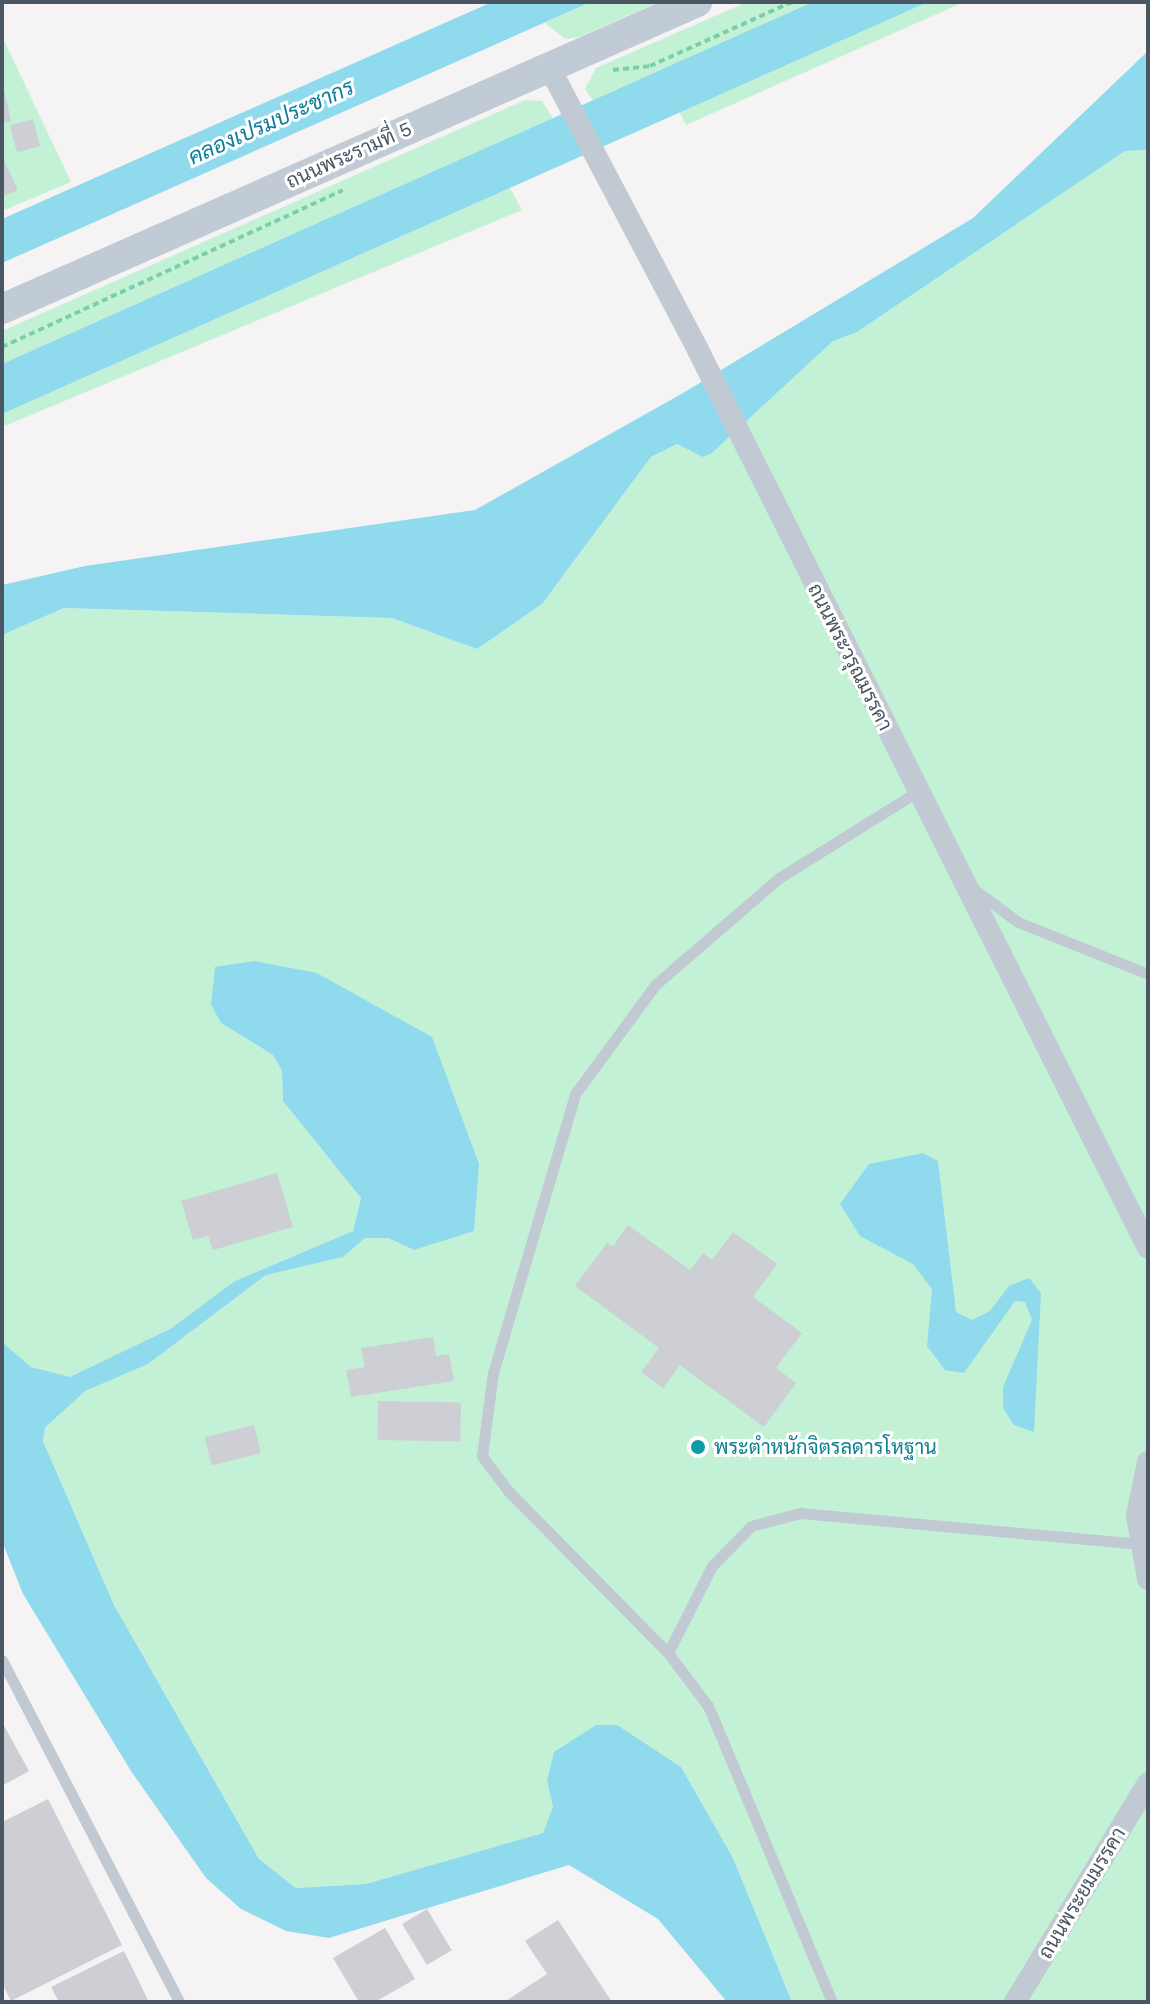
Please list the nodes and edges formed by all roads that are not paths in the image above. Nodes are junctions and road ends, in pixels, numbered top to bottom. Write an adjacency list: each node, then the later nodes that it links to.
1 (697, 2): 2 (main road, ถนนพระรามที่ 5)
2 (549, 67): 3 (main road, ถนนพระรามที่ 5); 4 (street, ถนนพระวรุณมรรคา)
3 (2, 309)
4 (918, 791): 5 (street, ถนนพระวรุณมรรคา); 11 (lane)
5 (962, 879): 6 (lane); 7 (street, ถนนพระวรุณมรรคา)
6 (1148, 974)
7 (1148, 1248)
8 (1148, 1462): 9 (street)
9 (1139, 1544): 10 (street); 11 (lane)
10 (1148, 1579)
11 (668, 1653): 15 (lane)
12 (2, 1660): 14 (lane)
13 (1148, 1783): 16 (street, ถนนพระยมมรรคา)
14 (179, 2002)
15 (832, 2002)
16 (1015, 2002)

